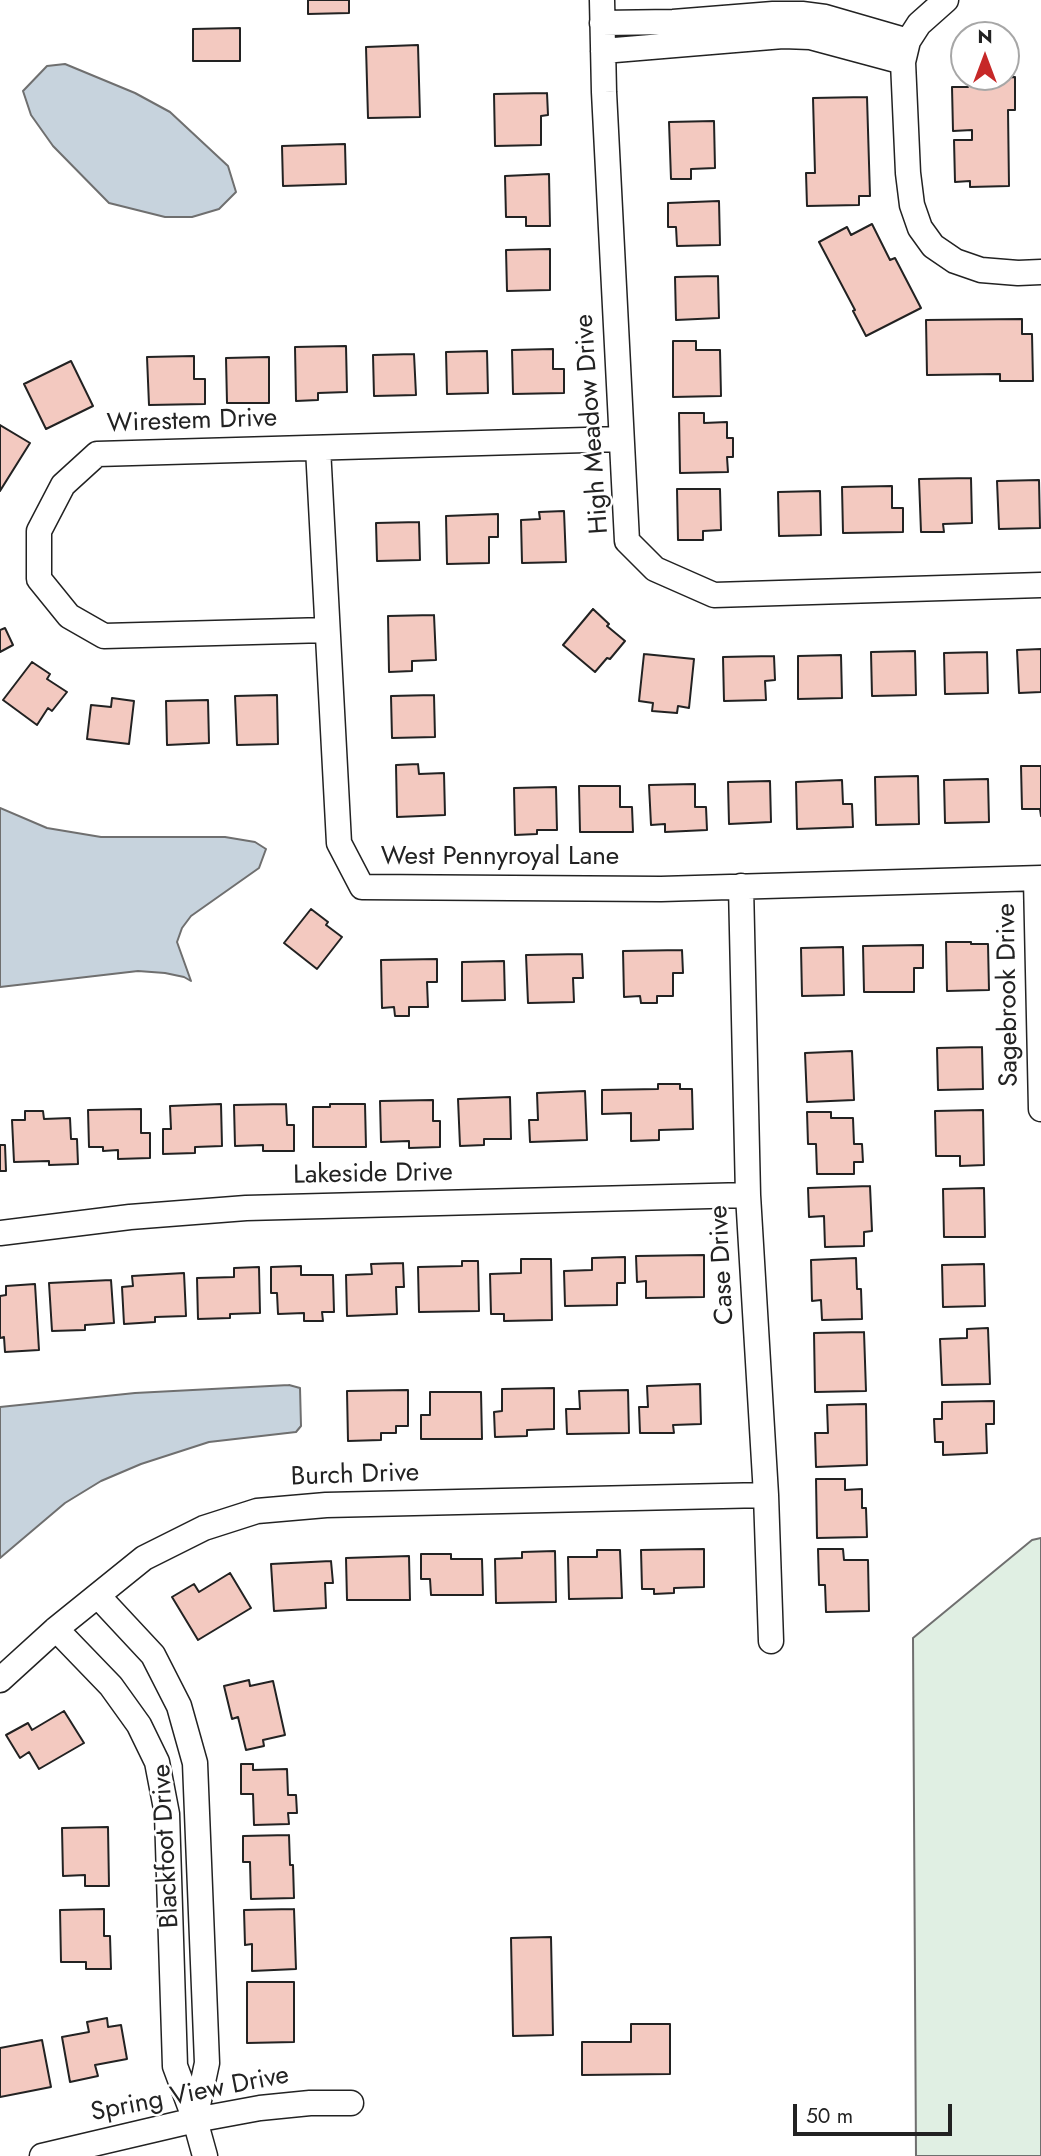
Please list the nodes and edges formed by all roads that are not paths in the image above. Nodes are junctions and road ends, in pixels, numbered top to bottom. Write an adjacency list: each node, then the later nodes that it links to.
1 (946, 0): 4 (street)
2 (602, 11): 3 (street, High Meadow Drive); 4 (street)
3 (603, 51): 4 (street); 6 (street, High Meadow Drive)
4 (906, 51): 5 (street)
5 (1041, 272)
6 (621, 439): 7 (street, Wirestem Drive); 8 (street, High Meadow Drive)
7 (318, 448): 9 (street, West Pennyroyal Lane); 9 (street, Wirestem Drive)
8 (1041, 585)
9 (327, 630): 11 (street, West Pennyroyal Lane)
10 (1039, 879): 11 (street, West Pennyroyal Lane); 12 (street, Sagebrook Drive)
11 (741, 886): 13 (street, Case Drive)
12 (1041, 1110)
13 (748, 1195): 14 (street, Lakeside Drive); 15 (street, Case Drive)
14 (0, 1233)
15 (766, 1495): 16 (street, Burch Drive); 18 (street, Case Drive)
16 (98, 1596): 17 (street, Burch Drive); 21 (street, Blackfoot Drive)
17 (57, 1629): 19 (street, Burch Drive); 21 (street, Blackfoot Drive)
18 (771, 1641)
19 (0, 1680)
20 (351, 2103): 21 (street, Spring View Drive)
21 (195, 2120): 22 (street, Spring View Drive); 23 (street, Blackfoot Drive)
22 (41, 2156)
23 (205, 2156)

